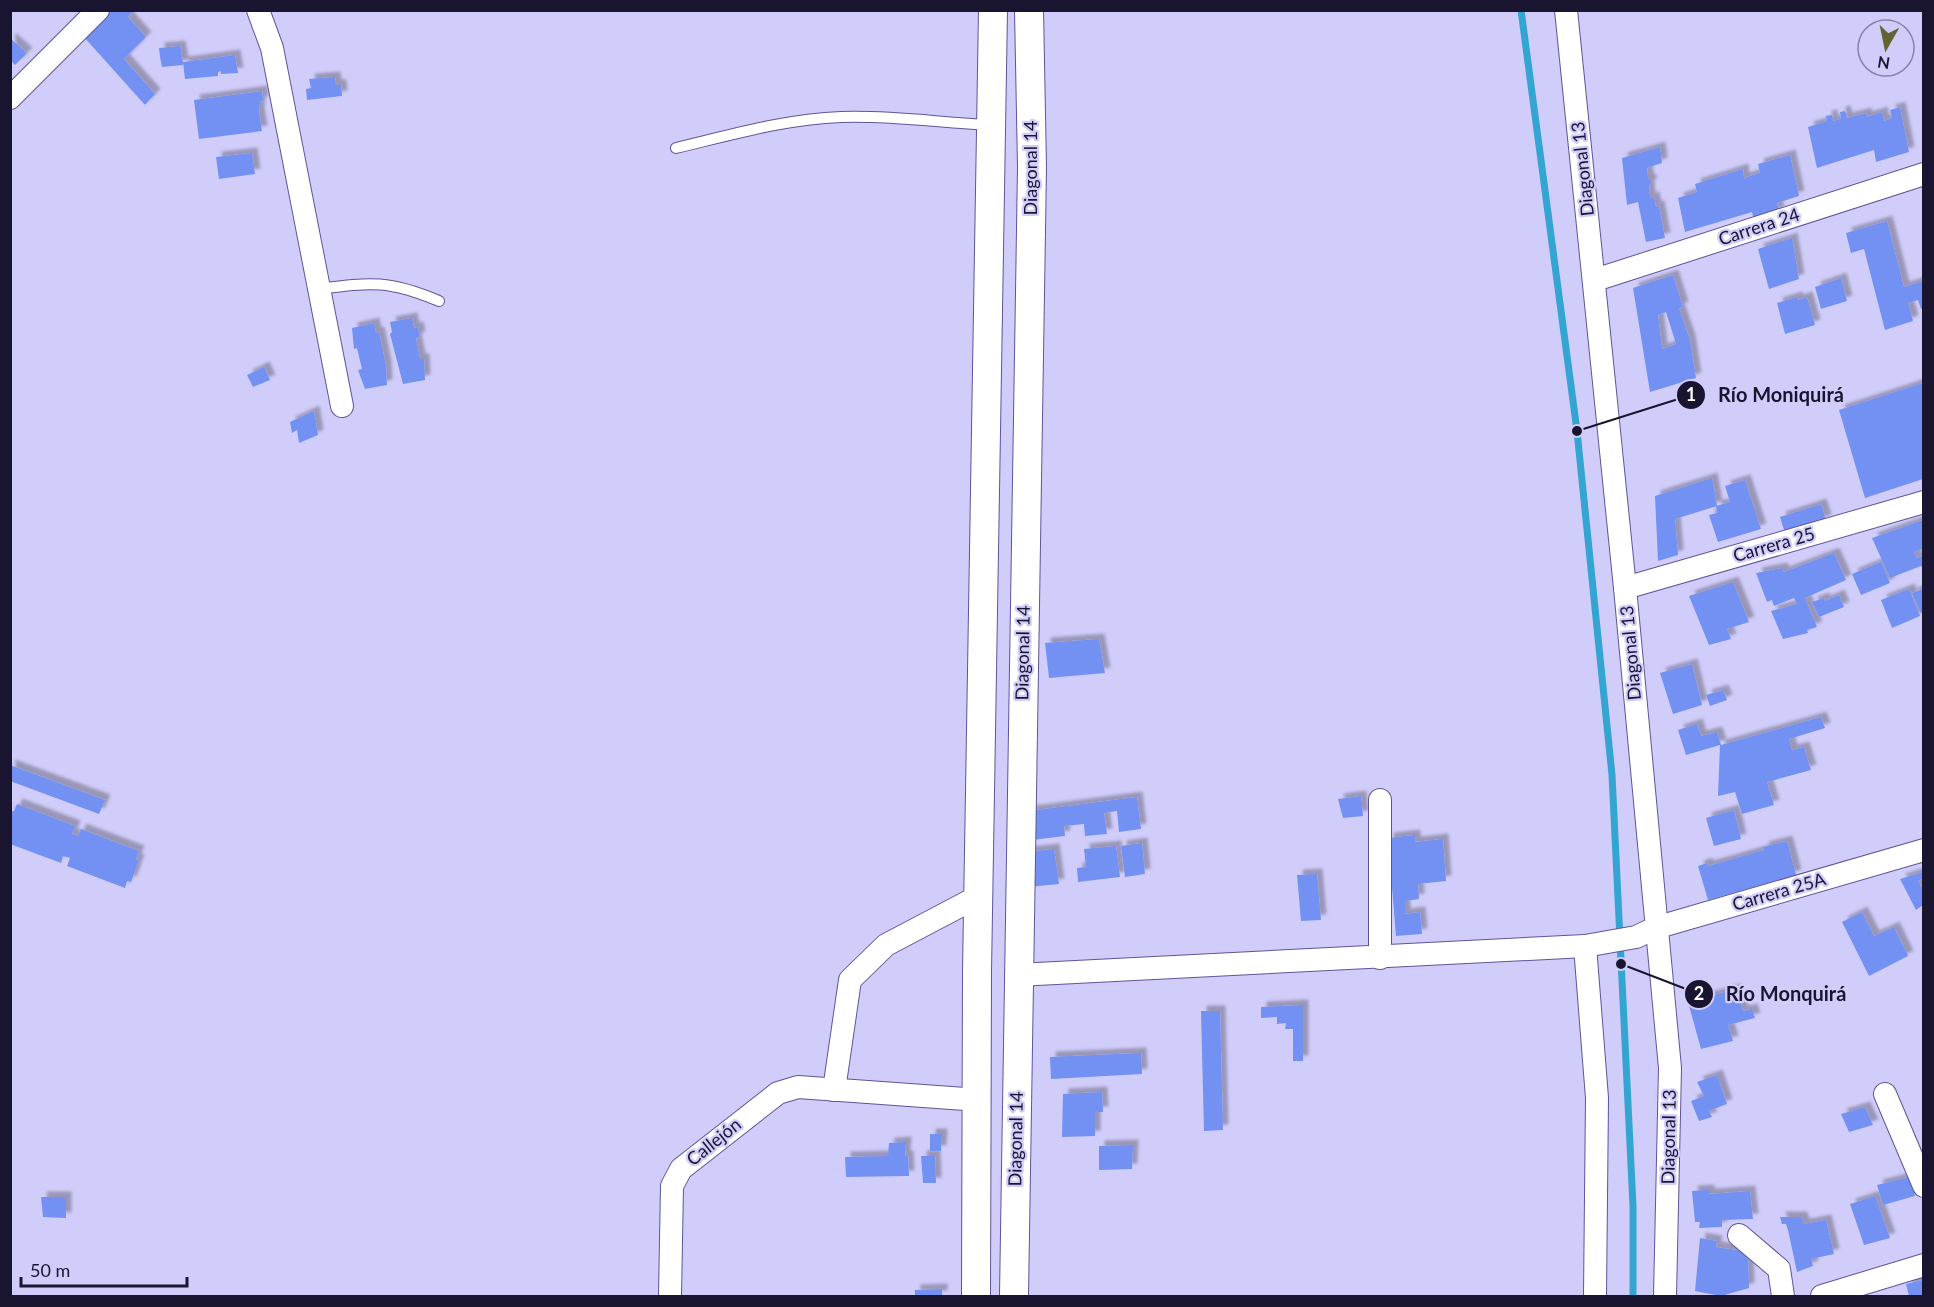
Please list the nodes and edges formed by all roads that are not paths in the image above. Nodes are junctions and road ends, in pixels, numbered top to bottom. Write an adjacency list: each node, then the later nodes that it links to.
1 (98, 10): 6 (street)
2 (258, 10): 11 (street)
3 (993, 10): 7 (street, Diagonal 14)
4 (1029, 10): 22 (street, Diagonal 14)
5 (1566, 10): 10 (street, Diagonal 13)
6 (10, 98)
7 (992, 125): 8 (lane); 18 (street, Diagonal 14)
8 (676, 148)
9 (1923, 174): 10 (street, Carrera 24)
10 (1595, 280): 15 (street, Diagonal 13)
11 (319, 289): 12 (lane); 13 (street)
12 (439, 301)
13 (342, 406)
14 (1923, 502): 15 (street, Carrera 25)
15 (1625, 588): 19 (street, Diagonal 13)
16 (1380, 800): 21 (street)
17 (1923, 850): 19 (street, Carrera 25A)
18 (979, 896): 23 (street); 25 (street, Diagonal 14)
19 (1646, 932): 20 (street, Carrera 25A); 33 (street, Diagonal 13)
20 (1594, 944): 21 (street, Carrera 25A); 32 (street)
21 (1380, 958): 22 (street, Carrera 25A)
22 (1017, 975): 31 (street, Diagonal 14)
23 (834, 1090): 25 (street); 29 (street, Callejón)
24 (1885, 1094): 26 (street)
25 (979, 1100): 30 (street, Diagonal 14)
26 (1923, 1186)
27 (1739, 1235): 34 (street)
28 (1923, 1265): 35 (street)
29 (670, 1296)
30 (976, 1296)
31 (1014, 1296)
32 (1595, 1296)
33 (1665, 1296)
34 (1782, 1296)
35 (1822, 1296)

